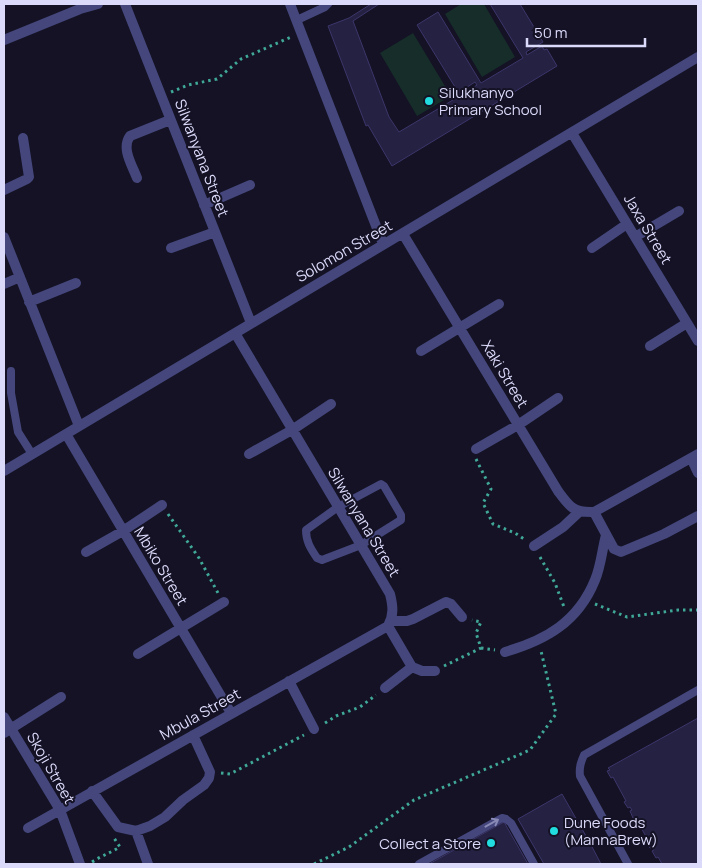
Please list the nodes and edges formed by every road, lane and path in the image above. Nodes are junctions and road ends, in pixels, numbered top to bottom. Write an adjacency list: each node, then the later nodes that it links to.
1 (98, 4): 5 (street)
2 (125, 4): 11 (street, Silwanyana Street)
3 (290, 4): 6 (street)
4 (328, 4): 6 (lane)
5 (79, 6): 8 (street)
6 (297, 20): 24 (street)
7 (292, 36): 10 (path)
8 (4, 40)
9 (698, 57): 12 (street, Solomon Street)
10 (169, 93)
11 (170, 120): 14 (street); 17 (street, Silwanyana Street)
12 (572, 133): 19 (street, Jaxa Street); 21 (street, Solomon Street)
13 (23, 138): 16 (street)
14 (137, 178)
15 (250, 185): 17 (street)
16 (4, 190)
17 (204, 205): 20 (street, Silwanyana Street)
18 (679, 211): 23 (street)
19 (627, 224): 23 (street, Jaxa Street); 26 (street)
20 (215, 232): 25 (street); 32 (street, Silwanyana Street)
21 (403, 234): 24 (street, Solomon Street); 34 (street, Xaki Street)
22 (4, 237): 27 (street)
23 (635, 237): 33 (street, Jaxa Street)
24 (384, 244): 32 (street, Solomon Street)
25 (171, 248)
26 (592, 248)
27 (20, 277): 29 (street); 30 (street)
28 (76, 283): 30 (street)
29 (4, 284)
30 (30, 302): 43 (street)
31 (499, 304): 34 (street)
32 (251, 323): 35 (street, Solomon Street)
33 (687, 323): 36 (street, Jaxa Street); 37 (street)
34 (460, 328): 38 (street); 42 (street, Xaki Street)
35 (234, 333): 43 (street, Solomon Street); 44 (street, Silwanyana Street)
36 (697, 337)
37 (650, 346)
38 (421, 351)
39 (11, 371): 47 (lane)
40 (558, 398): 42 (street)
41 (331, 404): 44 (street)
42 (518, 425): 46 (street); 54 (street, Xaki Street)
43 (79, 426): 45 (street, Solomon Street)
44 (292, 430): 48 (street); 53 (street, Silwanyana Street)
45 (66, 434): 47 (street, Solomon Street); 57 (street, Mbiko Street)
46 (476, 449): 60 (path)
47 (32, 454): 50 (street, Solomon Street)
48 (249, 454)
49 (694, 456): 51 (street); 55 (street)
50 (4, 471)
51 (698, 473)
52 (162, 505): 57 (street); 63 (path)
53 (338, 507): 59 (street, Silwanyana Street); 59 (lane); 59 (lane)
54 (579, 512): 55 (street); 60 (street)
55 (594, 512): 58 (street)
56 (698, 516): 58 (street)
57 (123, 531): 61 (street); 68 (street, Mbiko Street)
58 (606, 535): 62 (street)
59 (361, 545): 67 (street, Silwanyana Street)
60 (534, 546): 66 (path)
61 (86, 552)
62 (585, 600): 64 (path); 66 (street)
63 (224, 602): 68 (street)
64 (698, 610)
65 (462, 617): 67 (street); 73 (path)
66 (568, 619): 69 (street)
67 (389, 624): 72 (street); 74 (street, Mbula Street)
68 (180, 627): 71 (street); 78 (street, Mbiko Street)
69 (538, 640): 70 (street); 92 (path)
70 (505, 652)
71 (138, 654)
72 (412, 667): 73 (street); 75 (street)
73 (435, 671)
74 (289, 681): 78 (street, Mbula Street); 80 (street)
75 (385, 688): 80 (path)
76 (698, 690): 95 (lane)
77 (61, 697): 81 (street)
78 (231, 713): 82 (street, Mbula Street)
79 (4, 717): 81 (street, Skoji Street)
80 (314, 729): 83 (path)
81 (7, 731): 85 (street, Skoji Street)
82 (193, 735): 83 (street); 84 (street, Mbula Street)
83 (210, 772): 88 (street)
84 (92, 792): 85 (street, Mbula Street); 87 (street)
85 (60, 810): 86 (street, Mbula Street); 89 (street, Skoji Street)
86 (28, 828)
87 (118, 828): 88 (street); 90 (path)
88 (136, 831): 91 (street)
89 (80, 864)
90 (89, 864)
91 (148, 864)
92 (314, 864)
93 (419, 864): 94 (lane, one-way to 94)
94 (534, 864)
95 (628, 864)

